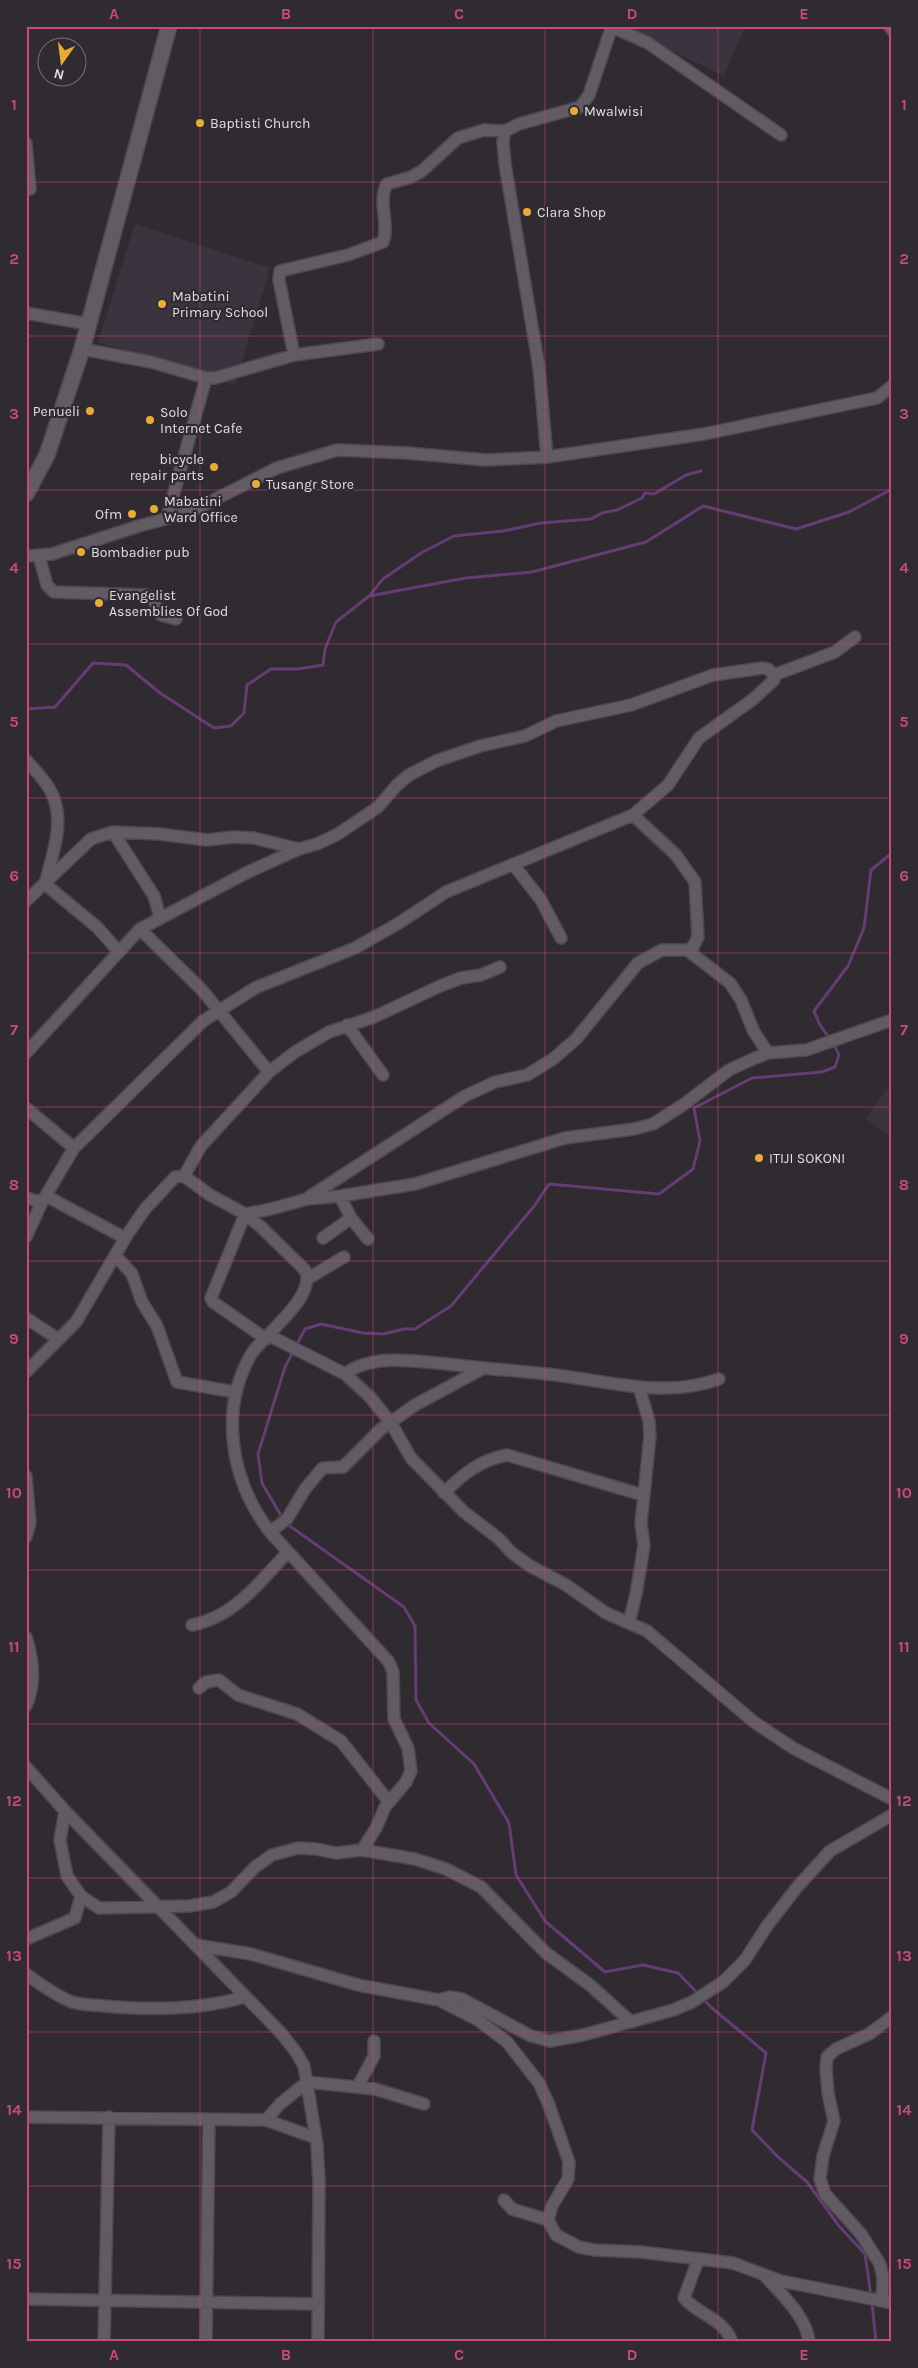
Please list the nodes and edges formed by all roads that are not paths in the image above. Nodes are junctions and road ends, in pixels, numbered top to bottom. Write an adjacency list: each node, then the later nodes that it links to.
1 (169, 26): 10 (main road)
2 (889, 26): 4 (street)
3 (612, 27): 5 (street); 6 (street)
4 (892, 30)
5 (505, 131): 13 (street); 18 (street)
6 (781, 135)
7 (26, 143): 8 (street)
8 (30, 189)
9 (26, 313): 10 (street)
10 (88, 324): 12 (main road)
11 (378, 344): 13 (street)
12 (82, 349): 14 (street); 19 (main road)
13 (294, 355): 14 (street)
14 (206, 378): 20 (street)
15 (892, 386): 16 (street)
16 (877, 398): 17 (street); 18 (street)
17 (892, 399)
18 (547, 457): 20 (street)
19 (26, 494)
20 (167, 518): 22 (street)
21 (26, 556): 22 (street)
22 (39, 556): 23 (street)
23 (176, 619)
24 (855, 637): 25 (street)
25 (774, 675): 27 (street); 29 (street)
26 (26, 760): 31 (street)
27 (633, 815): 30 (street); 36 (street)
28 (113, 832): 29 (street); 31 (street); 33 (street)
29 (299, 848): 33 (street)
30 (513, 864): 35 (street); 39 (street)
31 (45, 884): 32 (street); 37 (street)
32 (26, 901)
33 (160, 917): 34 (street)
34 (140, 929): 37 (street); 39 (street)
35 (561, 938)
36 (687, 950): 43 (street); 51 (street)
37 (119, 952): 42 (street)
38 (500, 967): 41 (street)
39 (217, 1010): 44 (street); 47 (street)
40 (892, 1020): 43 (street)
41 (347, 1025): 44 (street); 45 (street)
42 (26, 1053)
43 (768, 1053): 49 (street)
44 (269, 1072): 48 (street)
45 (383, 1075)
46 (26, 1108): 47 (street)
47 (74, 1148): 52 (street)
48 (184, 1176): 53 (street); 56 (street)
49 (340, 1196): 51 (street); 54 (street)
50 (26, 1198): 52 (street)
51 (307, 1198): 53 (street)
52 (44, 1199): 55 (street); 56 (street)
53 (245, 1214): 61 (street); 63 (street)
54 (351, 1218): 57 (street); 58 (street)
55 (26, 1237)
56 (125, 1238): 59 (street)
57 (323, 1238)
58 (368, 1239)
59 (116, 1256): 64 (street); 70 (street)
60 (344, 1256): 61 (street)
61 (307, 1279): 63 (street)
62 (26, 1318): 64 (street)
63 (268, 1338): 67 (street); 70 (street)
64 (58, 1339): 66 (street)
65 (484, 1368): 67 (street); 69 (street); 71 (street)
66 (26, 1372)
67 (345, 1374): 71 (street)
68 (719, 1379): 69 (street)
69 (638, 1387): 74 (street)
70 (235, 1392): 75 (street)
71 (391, 1422): 73 (street); 75 (street)
72 (26, 1476): 76 (street)
73 (444, 1493): 74 (street); 78 (street)
74 (643, 1495): 78 (street)
75 (278, 1526): 77 (street)
76 (26, 1537)
77 (287, 1553): 79 (street); 85 (street)
78 (629, 1622): 84 (street)
79 (192, 1625)
80 (26, 1637): 82 (street)
81 (199, 1688): 85 (street)
82 (26, 1706)
83 (26, 1767): 86 (street)
84 (892, 1799)
85 (389, 1802): 88 (street)
86 (65, 1810): 89 (street); 90 (street)
87 (892, 1814): 97 (street)
88 (362, 1850): 90 (street); 97 (street)
89 (81, 1896): 90 (street); 91 (street)
90 (160, 1907): 92 (street)
91 (26, 1939)
92 (196, 1945): 94 (street); 95 (street)
93 (26, 1974): 94 (street)
94 (244, 1997): 99 (street)
95 (439, 2000): 97 (street); 108 (street)
96 (892, 2017): 114 (street)
97 (631, 2022)
98 (374, 2041): 100 (street)
99 (307, 2082): 100 (street); 105 (street); 106 (street)
100 (358, 2086): 101 (street)
101 (424, 2104)
102 (26, 2117): 103 (street)
103 (109, 2117): 104 (street); 112 (street)
104 (209, 2120): 105 (street); 113 (street)
105 (266, 2120): 106 (street)
106 (316, 2138): 115 (street)
107 (504, 2200): 108 (street)
108 (548, 2220): 109 (street)
109 (698, 2260): 110 (street); 119 (street)
110 (764, 2276): 114 (street); 120 (street)
111 (26, 2300): 112 (street)
112 (104, 2301): 113 (street); 116 (street)
113 (206, 2301): 115 (street); 117 (street)
114 (884, 2301)
115 (318, 2304): 118 (street)
116 (104, 2342)
117 (206, 2342)
118 (318, 2342)
119 (732, 2342)
120 (809, 2342)

